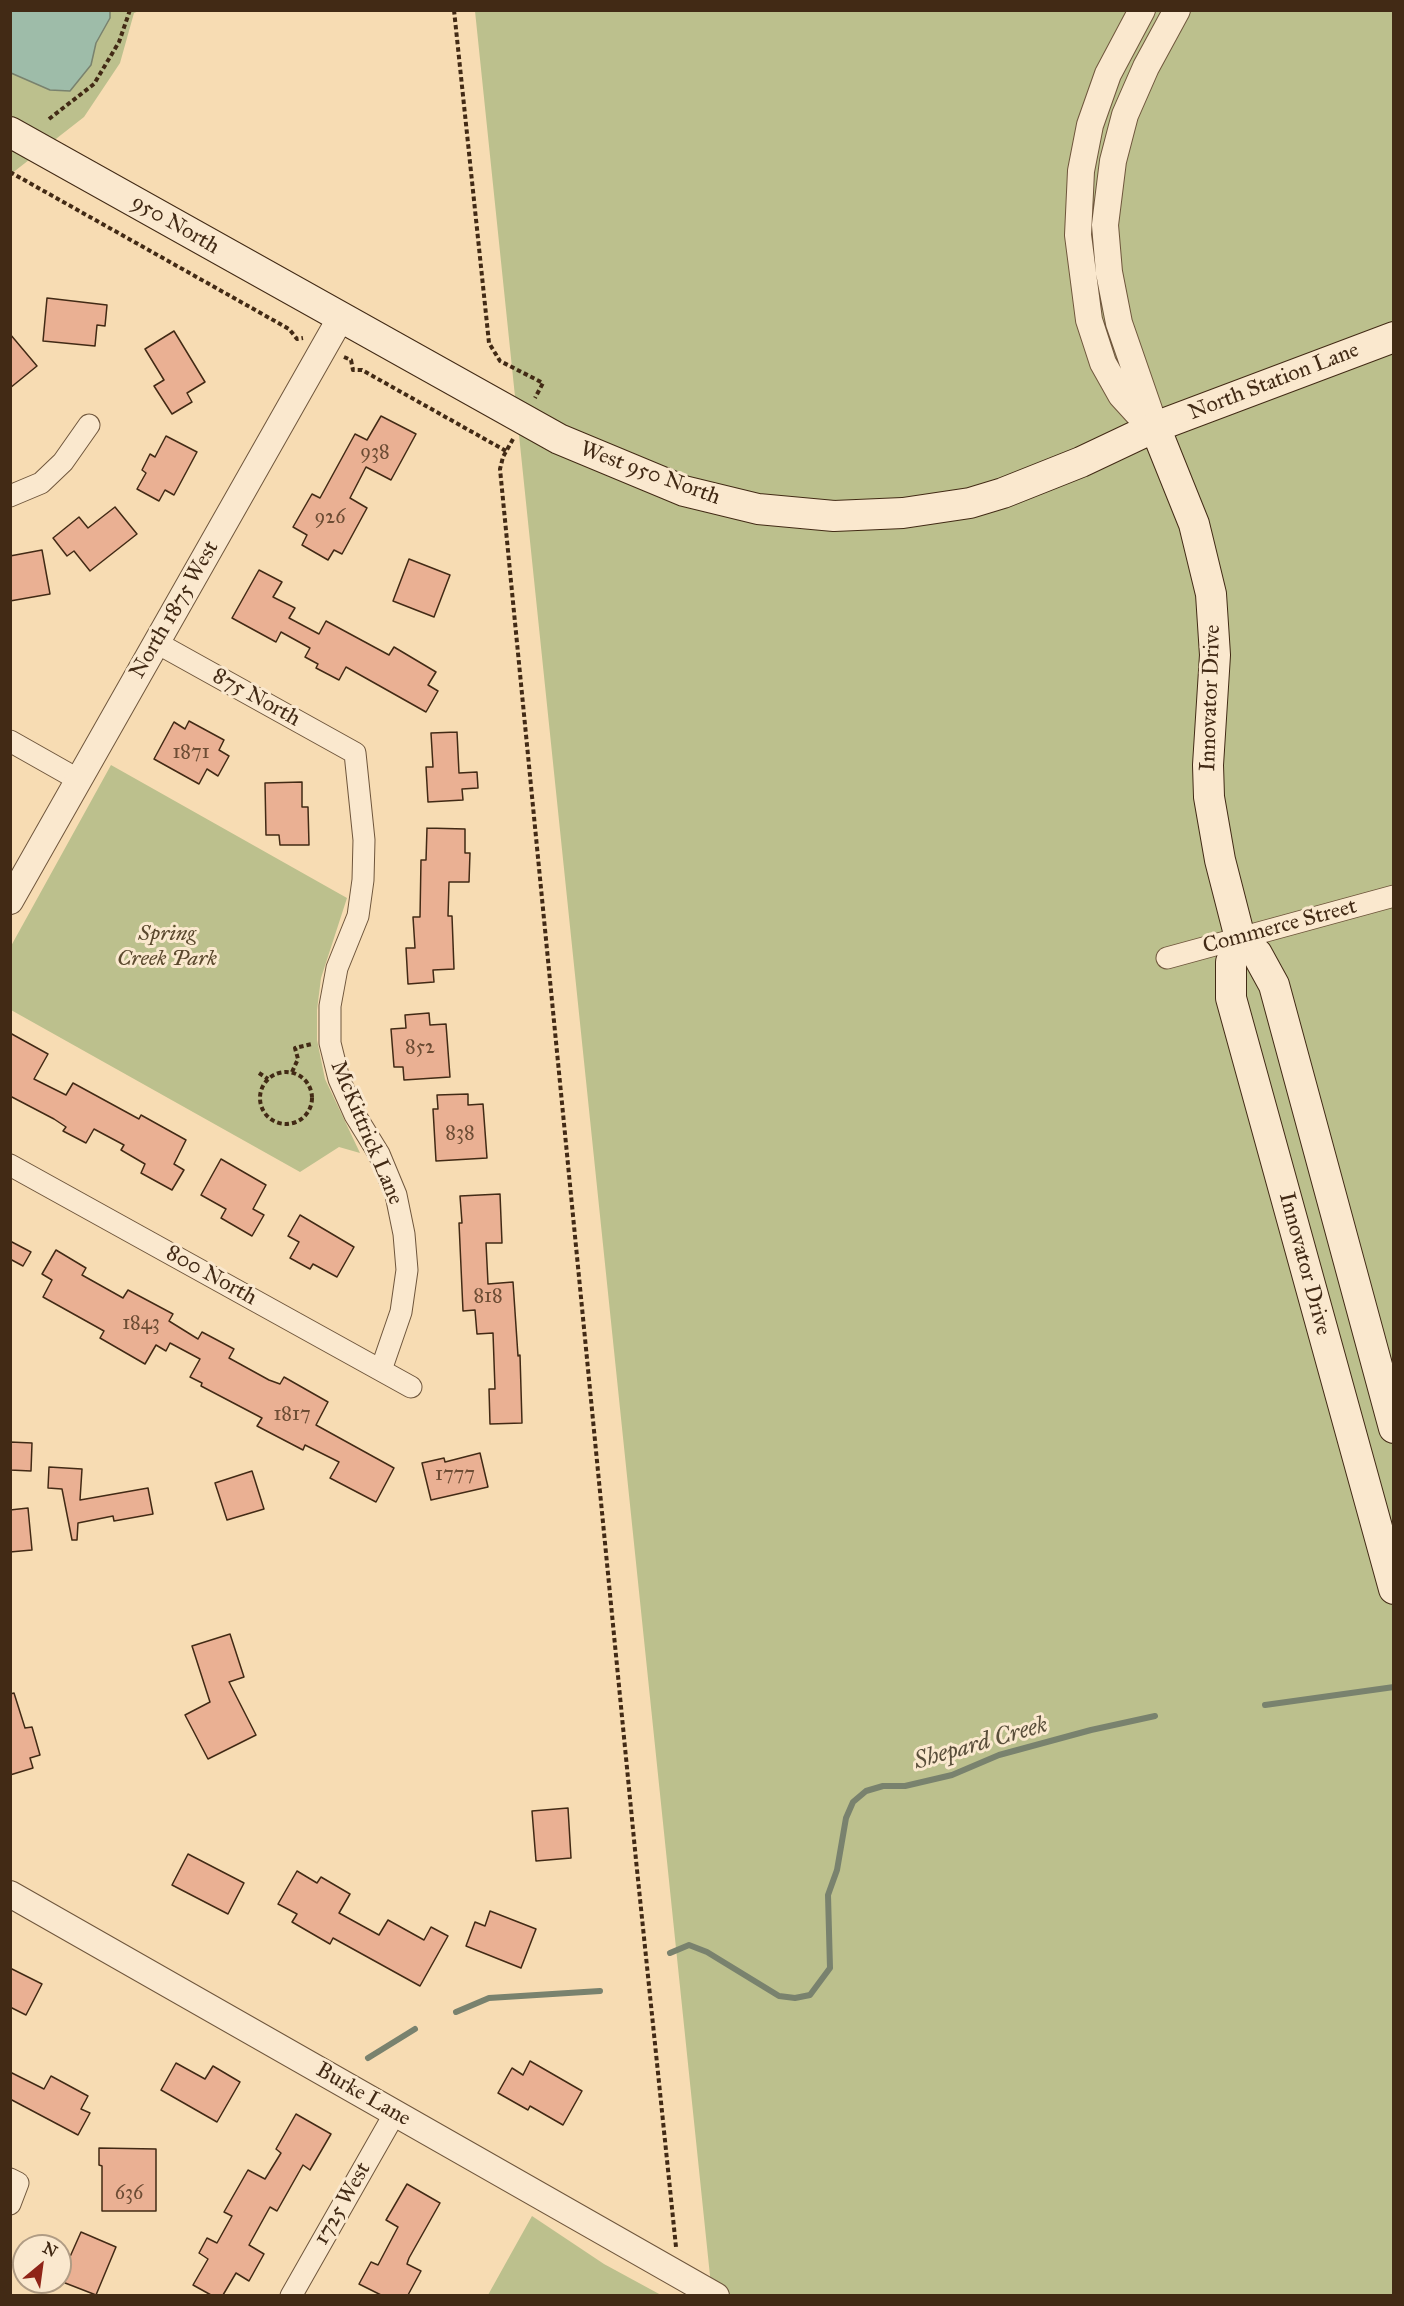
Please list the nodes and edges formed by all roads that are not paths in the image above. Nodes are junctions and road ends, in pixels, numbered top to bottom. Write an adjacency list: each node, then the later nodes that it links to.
1 (1142, 10): 7 (street, Innovator Drive)
2 (1177, 10): 7 (street, Innovator Drive)
3 (10, 132): 4 (main road, 950 North)
4 (340, 319): 7 (main road, West 950 North); 9 (street, North 1875 West)
5 (1394, 337): 7 (main road, North Station Lane)
6 (89, 425): 8 (street)
7 (1155, 428): 15 (main road, Innovator Drive)
8 (10, 496)
9 (157, 643): 11 (street, 875 North); 12 (street, North 1875 West)
10 (10, 741): 12 (street)
11 (355, 753): 18 (street, McKittrick Lane)
12 (78, 780): 14 (street, North 1875 West)
13 (1394, 896): 15 (street, Commerce Street)
14 (10, 901)
15 (1240, 938): 16 (street, Commerce Street); 20 (main road, Innovator Drive); 21 (main road, Innovator Drive)
16 (1167, 958)
17 (10, 1165): 18 (street, 800 North)
18 (381, 1370): 19 (street, 800 North)
19 (411, 1387)
20 (1394, 1428)
21 (1394, 1589)
22 (10, 1894): 23 (street, Burke Lane)
23 (394, 2113): 26 (street, 1725 West); 27 (street, Burke Lane)
24 (14, 2181): 25 (street)
25 (10, 2204)
26 (291, 2295)
27 (716, 2295)

